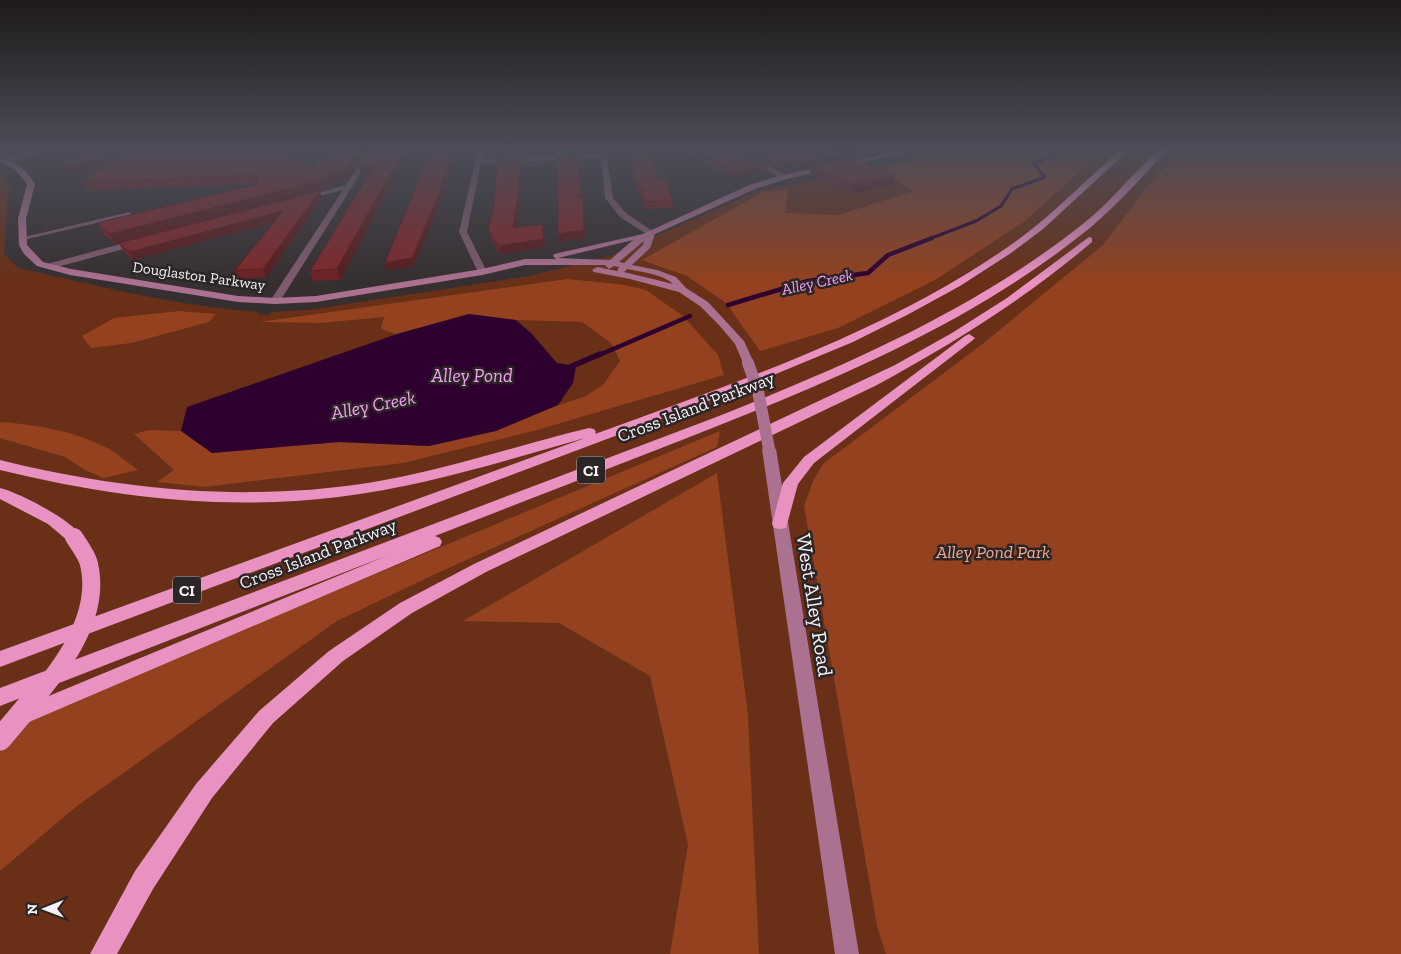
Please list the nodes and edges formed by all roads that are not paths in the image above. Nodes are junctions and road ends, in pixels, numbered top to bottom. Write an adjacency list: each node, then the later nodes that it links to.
1 (29, 194): 14 (main road)
2 (323, 194): 10 (street)
3 (345, 194): 24 (street)
4 (471, 194): 21 (street)
5 (608, 194): 12 (street)
6 (738, 194): 12 (main road, Douglaston Parkway)
7 (1077, 194): 25 (highway, Cross Island Parkway / CI)
8 (1121, 194): 26 (highway, Cross Island Parkway / CI)
9 (1125, 194): 13 (highway)
10 (292, 202)
11 (129, 214): 14 (lane)
12 (651, 233): 16 (main road, Douglaston Parkway); 17 (main road, Douglaston Parkway); 19 (main road)
13 (1095, 233): 29 (highway); 34 (highway)
14 (22, 238): 18 (main road, Douglaston Parkway)
15 (147, 240): 18 (street)
16 (534, 262): 17 (main road, Douglaston Parkway); 21 (main road, Douglaston Parkway)
17 (612, 263): 19 (main road, Douglaston Parkway); 20 (main road, Douglaston Parkway)
18 (50, 266): 24 (main road, Douglaston Parkway)
19 (626, 266): 22 (main road); 23 (main road, West Alley Road)
20 (602, 271): 21 (main road, Douglaston Parkway); 22 (main road, Douglaston Parkway)
21 (482, 272): 24 (main road, Douglaston Parkway)
22 (616, 273): 23 (main road, West Alley Road)
23 (683, 290): 29 (main road, West Alley Road, bridge)
24 (275, 301)
25 (698, 400): 27 (highway); 30 (highway, Cross Island Parkway / CI)
26 (724, 418): 31 (highway, Cross Island Parkway / CI); 32 (highway)
27 (0, 465)
28 (0, 493): 33 (highway, bridge)
29 (780, 524): 35 (main road, West Alley Road)
30 (0, 659)
31 (0, 697)
32 (0, 726)
33 (0, 739)
34 (103, 954)
35 (847, 954)

